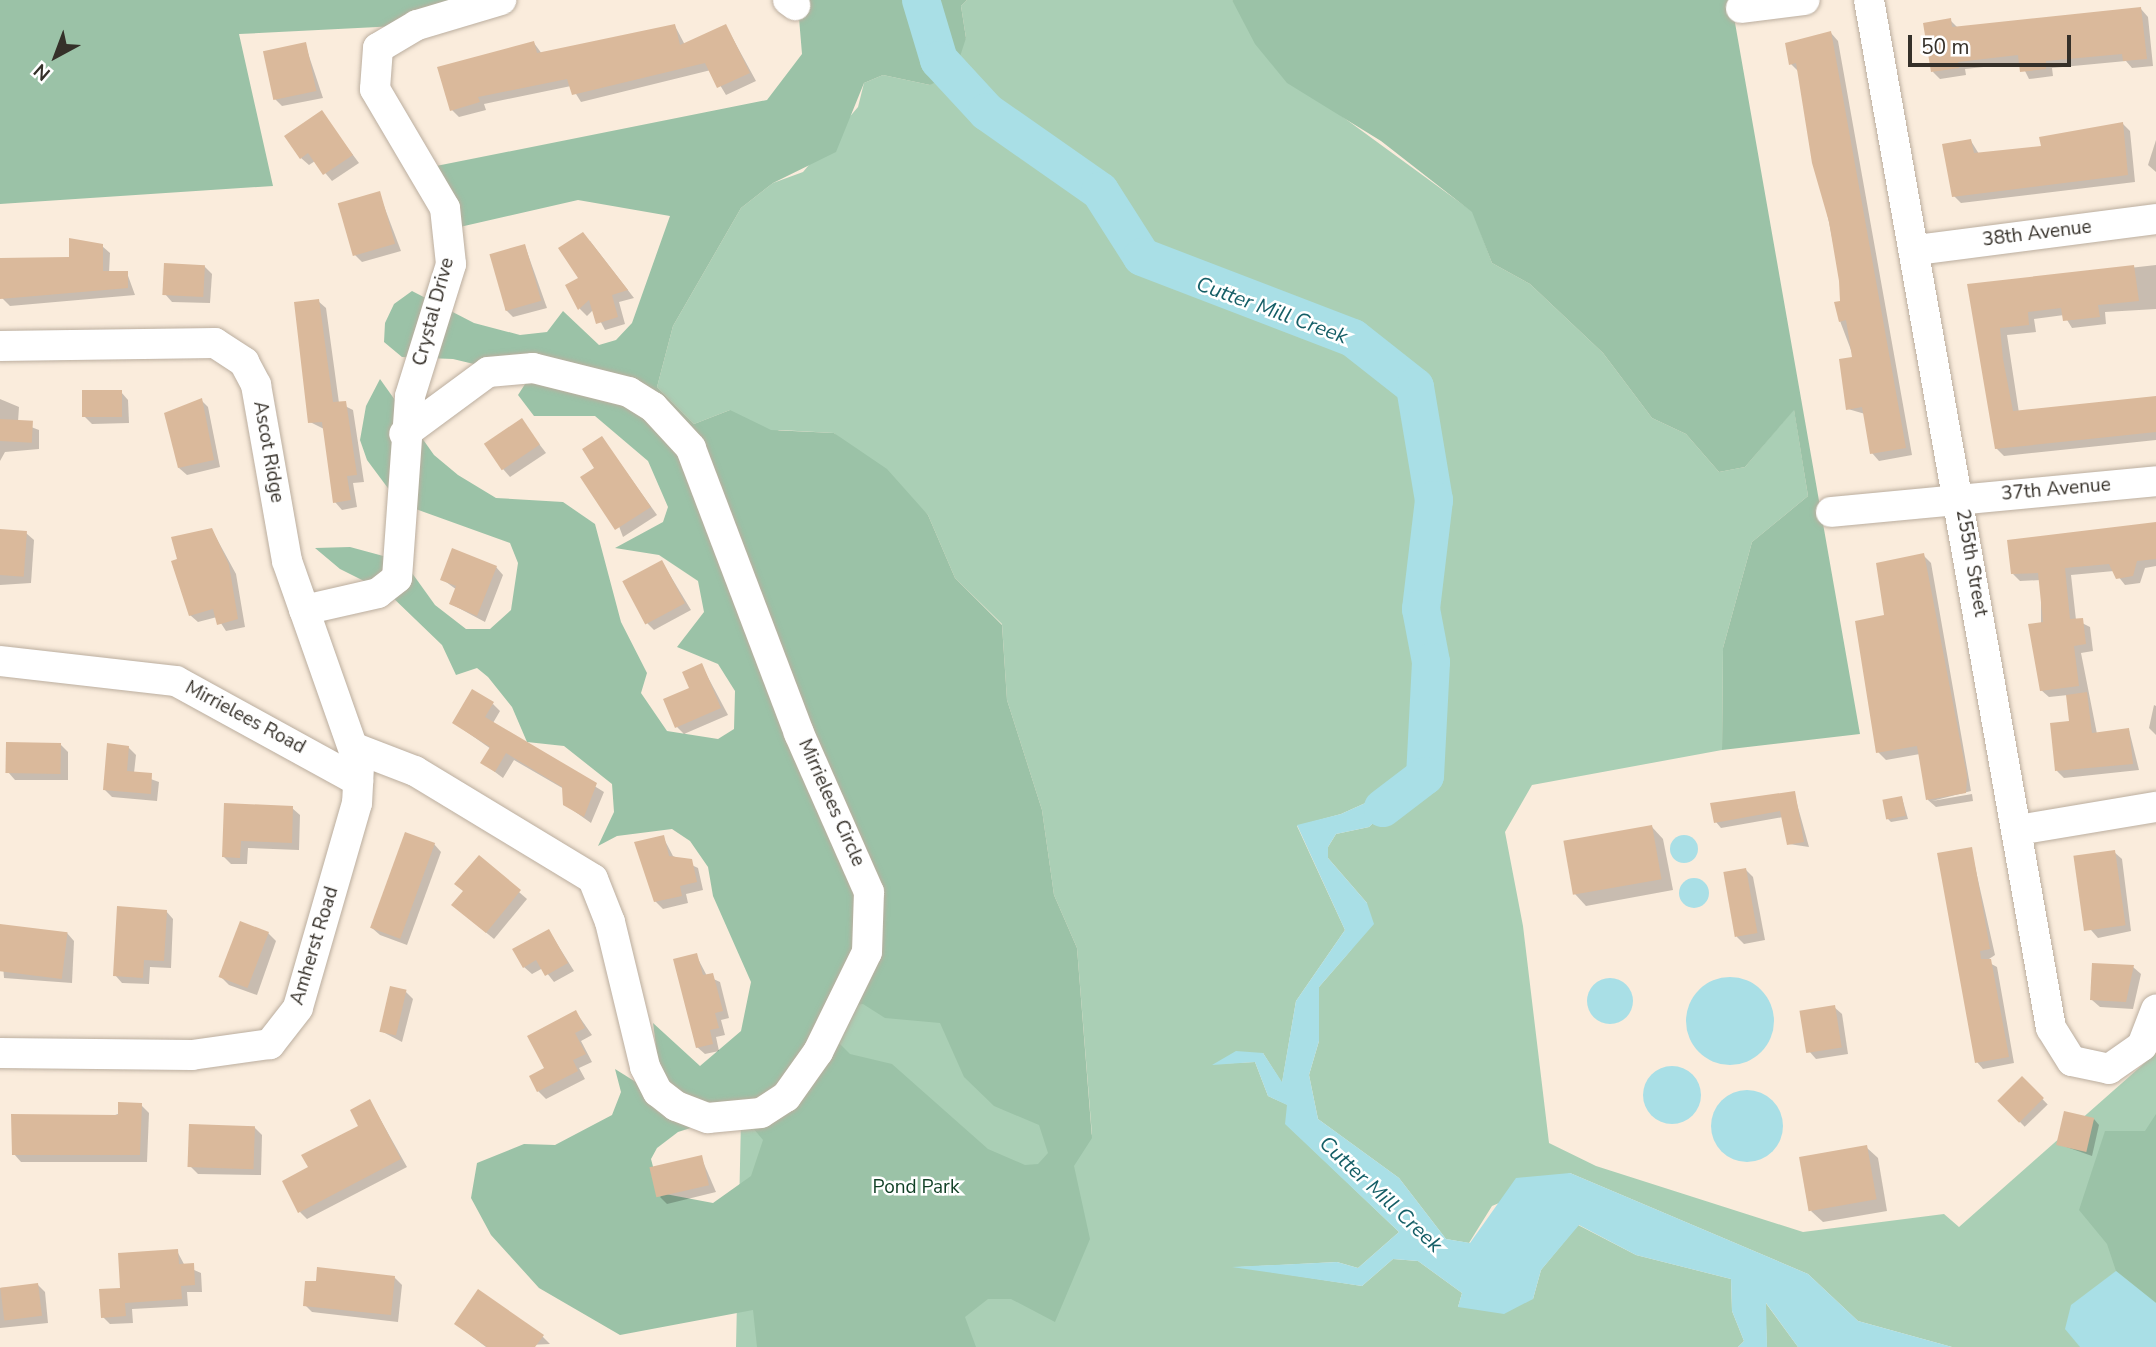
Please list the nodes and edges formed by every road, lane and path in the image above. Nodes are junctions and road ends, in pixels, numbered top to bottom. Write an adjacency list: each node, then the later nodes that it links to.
1 (500, 0): 8 (street, Crystal Drive)
2 (1805, 0): 4 (street)
3 (1869, 0): 6 (street, 255th Street)
4 (1741, 8)
5 (2156, 219): 6 (street, 38th Avenue)
6 (1917, 250): 10 (street, 255th Street)
7 (0, 346): 12 (street, Ascot Ridge)
8 (404, 434): 12 (street); 14 (street, Mirrielees Circle)
9 (2156, 481): 10 (street, 37th Avenue)
10 (1959, 498): 11 (street, 37th Avenue); 17 (street, 255th Street)
11 (1831, 512)
12 (304, 610): 14 (street, Ascot Ridge)
13 (0, 661): 15 (street, Mirrielees Road)
14 (355, 748): 15 (street, Ascot Ridge)
15 (358, 781): 19 (street, Amherst Road)
16 (2156, 807): 17 (street)
17 (2018, 830): 18 (street, 255th Street)
18 (2156, 1010)
19 (0, 1053)

